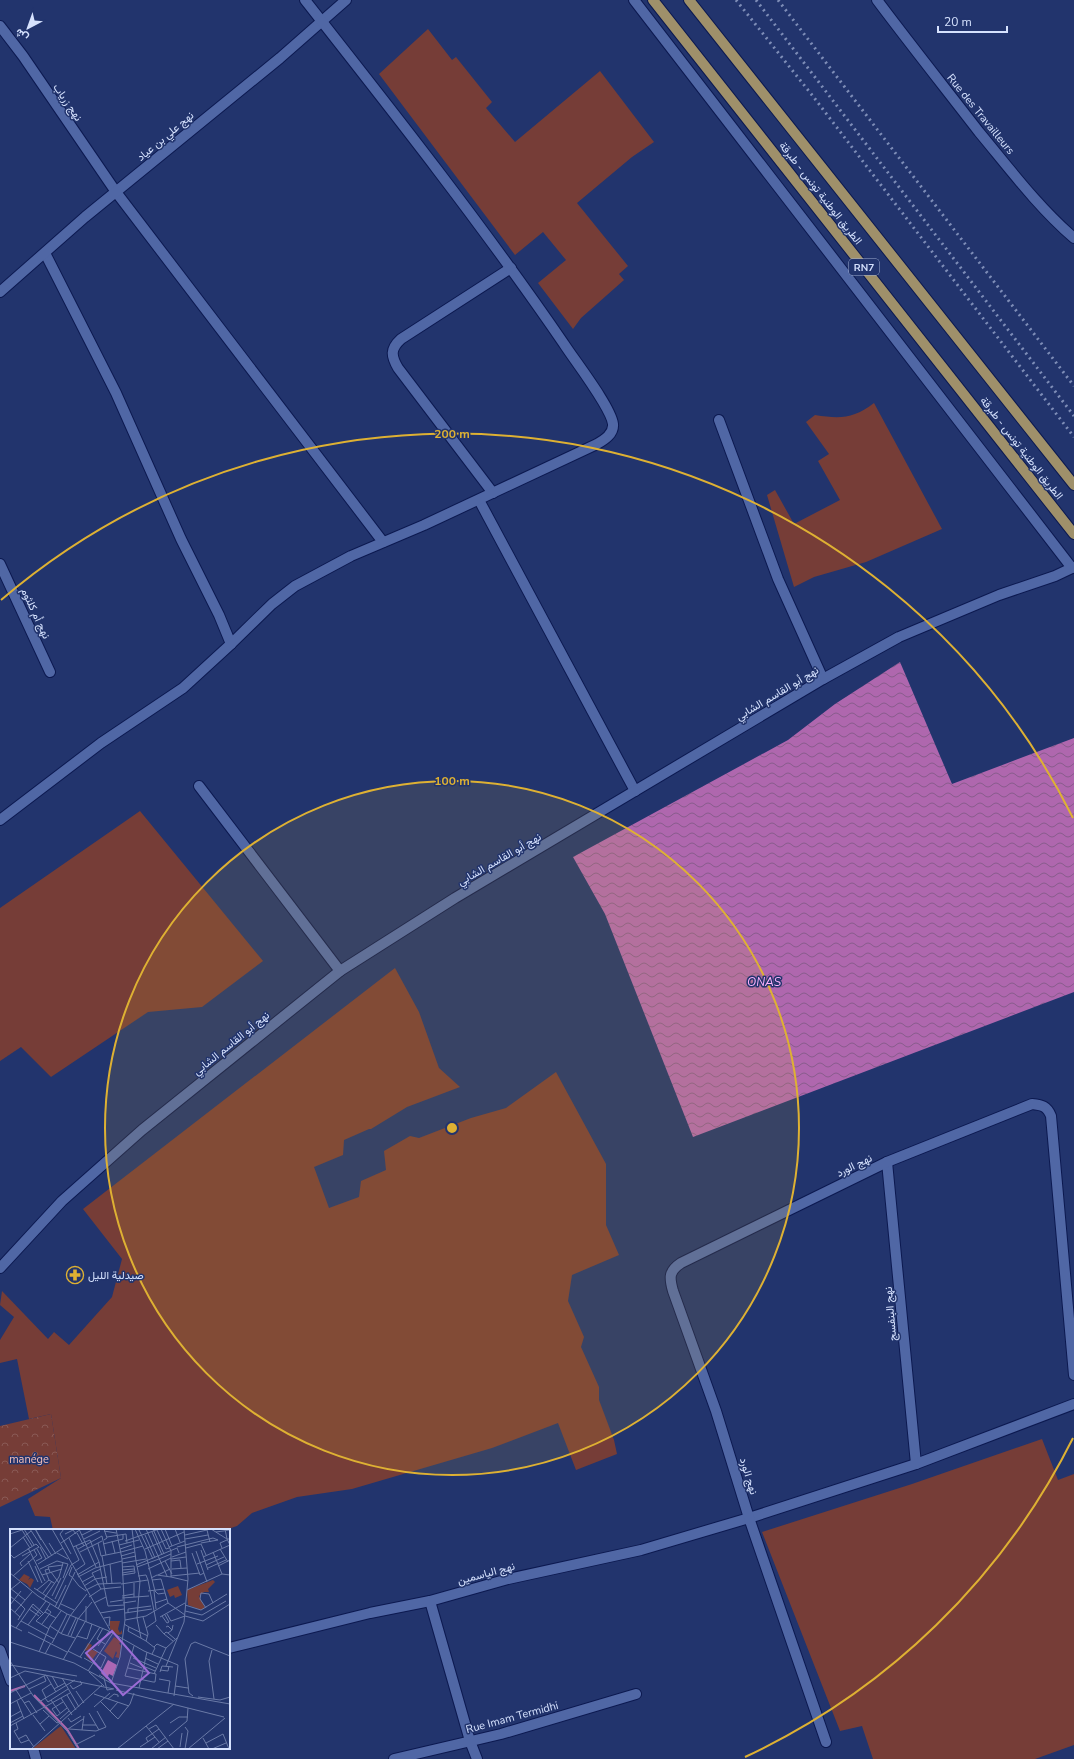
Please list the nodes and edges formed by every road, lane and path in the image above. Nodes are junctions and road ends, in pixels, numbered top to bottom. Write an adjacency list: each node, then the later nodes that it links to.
1 (305, 0): 7 (street)
2 (346, 0): 7 (street, نهج علي بن عياد)
3 (634, 0): 21 (street)
4 (653, 0): 18 (main road, الطريق الوطنية تونس - طبرقة / RN7)
5 (689, 0): 15 (main road, الطريق الوطنية تونس - طبرقة / RN7)
6 (877, 0): 10 (street, Rue des Travailleurs)
7 (322, 21): 9 (street, نهج علي بن عياد); 12 (street)
8 (0, 26): 9 (street, نهج زرياب)
9 (116, 192): 11 (street, نهج علي بن عياد); 19 (street, نهج زرياب)
10 (1074, 238)
11 (45, 253): 13 (street, نهج علي بن عياد); 22 (street)
12 (511, 268): 16 (street); 16 (street)
13 (0, 292)
14 (719, 420): 24 (street)
15 (1074, 485)
16 (493, 493): 17 (street)
17 (479, 500): 19 (street); 26 (street)
18 (1074, 534)
19 (383, 542): 22 (street)
20 (0, 564): 23 (street, نهج أم كلثوم)
21 (1073, 567): 24 (street, نهج أبو القاسم الشابي)
22 (231, 644): 27 (street)
23 (50, 672)
24 (823, 679): 26 (street, نهج أبو القاسم الشابي)
25 (200, 786): 28 (street)
26 (635, 791): 28 (street, نهج أبو القاسم الشابي)
27 (0, 820)
28 (340, 971): 30 (street, نهج أبو القاسم الشابي)
29 (887, 1162): 31 (street, نهج الورد); 33 (street, نهج البنفسج); 34 (street, نهج الورد)
30 (0, 1268)
31 (1074, 1376)
32 (1074, 1404): 33 (street, نهج الياسمين)
33 (916, 1464): 34 (street, نهج الياسمين)
34 (749, 1518): 35 (street, نهج الياسمين); 41 (street)
35 (430, 1601): 36 (street, نهج الياسمين); 40 (street)
36 (230, 1648)
37 (0, 1650): 38 (street)
38 (10, 1678)
39 (636, 1694): 40 (street, Rue Imam Termidhi)
40 (470, 1741): 44 (street, Rue Imam Termidhi); 45 (street)
41 (826, 1742)
42 (33, 1749): 43 (street)
43 (36, 1759)
44 (394, 1759)
45 (477, 1759)

